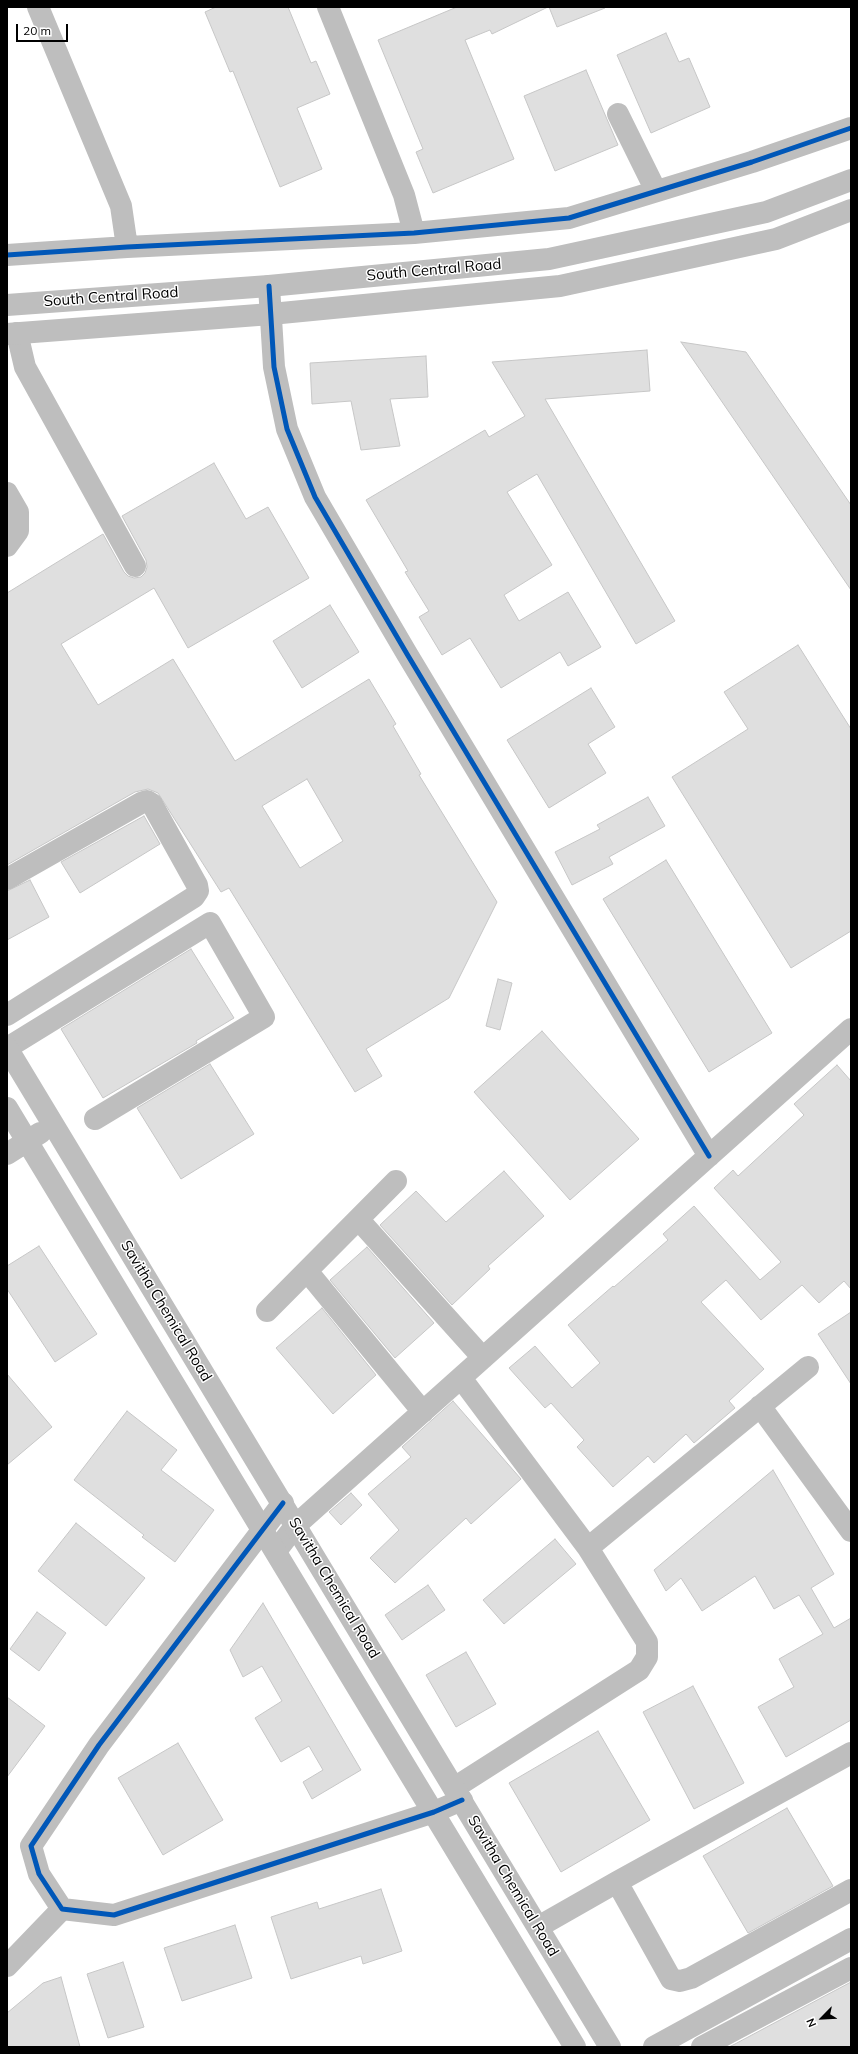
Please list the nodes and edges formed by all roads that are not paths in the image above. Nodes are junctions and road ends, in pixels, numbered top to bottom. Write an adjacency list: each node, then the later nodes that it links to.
1 (38, 7): 9 (street)
2 (328, 7): 8 (street)
3 (618, 114): 6 (street)
4 (851, 128): 6 (street)
5 (851, 180): 11 (street, South Central Road)
6 (656, 191): 8 (street)
7 (851, 210): 13 (street, South Central Road)
8 (414, 234): 9 (street)
9 (127, 247): 10 (street)
10 (7, 255)
11 (269, 286): 12 (street, South Central Road); 13 (street)
12 (7, 305)
13 (271, 314): 14 (street, South Central Road); 27 (street)
14 (12, 333): 17 (street)
15 (7, 493): 16 (street)
16 (7, 546)
17 (135, 566)
18 (7, 879): 19 (street)
19 (7, 1015)
20 (851, 1029): 27 (street)
21 (7, 1048): 23 (street); 24 (street, Savitha Chemical Road)
22 (7, 1108): 25 (street, Savitha Chemical Road)
23 (95, 1119)
24 (54, 1125): 25 (street); 37 (street, Savitha Chemical Road)
25 (27, 1141): 26 (street); 39 (street, Savitha Chemical Road)
26 (7, 1154)
27 (709, 1156): 32 (street)
28 (396, 1180): 29 (street)
29 (359, 1220): 30 (street); 32 (street)
30 (307, 1271): 31 (street); 36 (street)
31 (268, 1311)
32 (483, 1358): 34 (street)
33 (808, 1367): 35 (street)
34 (461, 1378): 36 (street); 41 (street)
35 (760, 1406): 40 (street); 41 (street)
36 (422, 1412): 38 (street)
37 (283, 1503): 38 (street, Savitha Chemical Road); 39 (street)
38 (296, 1525): 42 (street); 44 (street, Savitha Chemical Road)
39 (262, 1529): 42 (street, Savitha Chemical Road); 48 (street)
40 (851, 1531)
41 (588, 1548): 44 (street)
42 (276, 1551): 45 (street, Savitha Chemical Road)
43 (851, 1753): 46 (street)
44 (458, 1794): 45 (street); 49 (street, Savitha Chemical Road)
45 (434, 1812): 48 (street); 53 (street, Savitha Chemical Road)
46 (616, 1882): 47 (street); 49 (street)
47 (851, 1890)
48 (62, 1909): 51 (street)
49 (538, 1927): 54 (street, Savitha Chemical Road)
50 (851, 1939): 55 (street)
51 (7, 1966)
52 (851, 1968): 56 (street)
53 (575, 2047)
54 (610, 2047)
55 (654, 2047)
56 (702, 2047)

